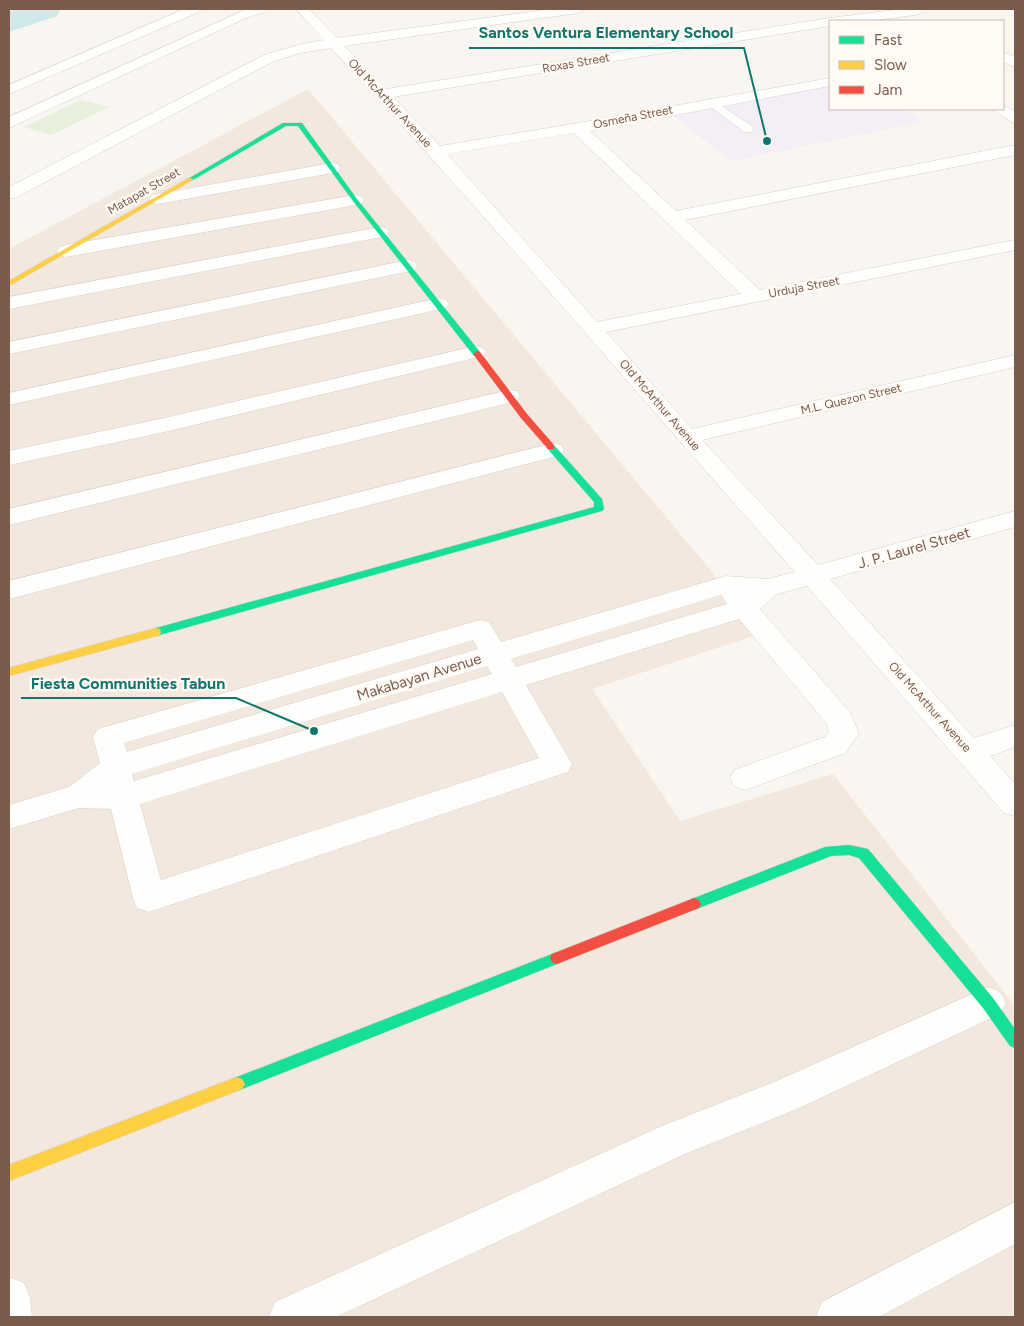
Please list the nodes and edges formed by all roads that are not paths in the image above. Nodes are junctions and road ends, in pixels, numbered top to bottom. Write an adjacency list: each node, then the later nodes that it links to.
1 (194, 9): 15 (street)
2 (222, 9): 7 (street)
3 (260, 9): 7 (street)
4 (302, 9): 11 (street, Old McArthur Avenue)
5 (578, 9): 11 (street)
6 (913, 10): 8 (street); 9 (street)
7 (242, 14): 20 (street)
8 (929, 18)
9 (845, 20)
10 (829, 22): 16 (street, Roxas Street)
11 (334, 43): 16 (street, Old McArthur Avenue); 26 (street)
12 (1004, 57): 13 (street)
13 (1015, 63)
14 (829, 82): 17 (street, Osmeña Street)
15 (9, 90)
16 (381, 94): 24 (street, Old McArthur Avenue)
17 (711, 102): 21 (street, Osmeña Street); 22 (lane)
18 (1002, 110): 19 (street)
19 (1015, 118)
20 (9, 123)
21 (578, 128): 24 (street, Osmeña Street); 29 (street)
22 (748, 129)
23 (1015, 150): 29 (street)
24 (436, 151): 38 (street, Old McArthur Avenue)
25 (332, 168): 27 (street); 27 (street, Matapat Street); 28 (street)
26 (9, 194)
27 (158, 199): 32 (street, Matapat Street)
28 (355, 200): 30 (street); 32 (street)
29 (673, 217): 35 (street)
30 (380, 232): 33 (street); 36 (street)
31 (1015, 245): 35 (street, Urduja Street)
32 (66, 251): 34 (street, Matapat Street)
33 (408, 266): 37 (street); 39 (street)
34 (9, 284)
35 (756, 297): 38 (street, Urduja Street)
36 (9, 303)
37 (439, 304): 40 (street); 43 (street)
38 (593, 329): 44 (street, Old McArthur Avenue)
39 (9, 348)
40 (476, 352): 42 (street); 46 (street)
41 (1015, 360): 44 (street, M.L. Quezon Street)
42 (509, 396): 45 (street); 47 (street)
43 (9, 399)
44 (687, 437): 49 (street, Old McArthur Avenue)
45 (553, 450): 52 (street); 55 (street)
46 (9, 458)
47 (9, 516)
48 (1015, 520): 49 (street, J. P. Laurel Street)
49 (813, 576): 51 (street, Makabayan Avenue); 58 (street, Old McArthur Avenue)
50 (726, 585): 51 (street, Makabayan Avenue); 53 (street); 54 (street, Makabayan Avenue)
51 (768, 588): 53 (street, Makabayan Avenue)
52 (9, 590)
53 (744, 608): 56 (street, Makabayan Avenue); 60 (street)
54 (494, 654): 56 (street); 59 (street, Makabayan Avenue)
55 (9, 672)
56 (509, 680): 62 (street, Makabayan Avenue); 62 (street)
57 (1015, 736): 58 (street)
58 (970, 751): 63 (street, Old McArthur Avenue)
59 (116, 767): 61 (street, Makabayan Avenue); 62 (street)
60 (745, 778)
61 (79, 796): 62 (street, Makabayan Avenue); 64 (street, Makabayan Avenue)
62 (123, 798)
63 (1015, 804)
64 (9, 816)
65 (988, 1004): 66 (street); 67 (street); 71 (street)
66 (1015, 1040)
67 (9, 1173)
68 (1015, 1222): 72 (street)
69 (9, 1298): 70 (street)
70 (11, 1317)
71 (290, 1317)
72 (837, 1317)

